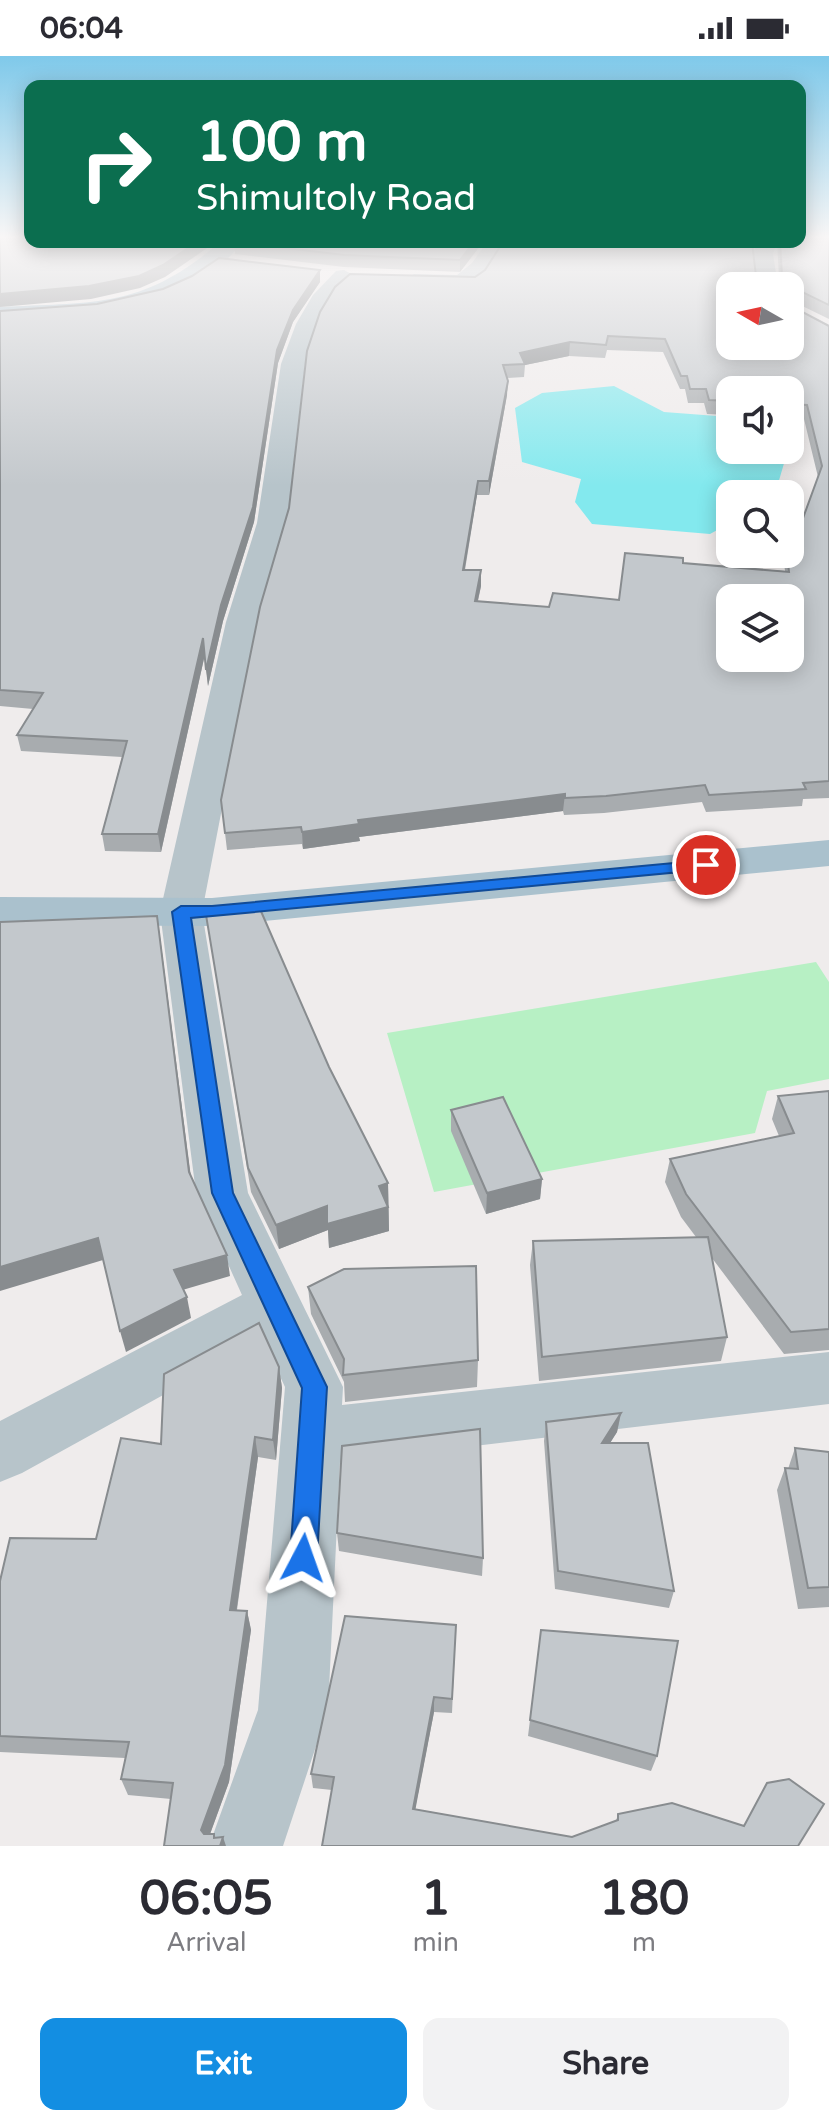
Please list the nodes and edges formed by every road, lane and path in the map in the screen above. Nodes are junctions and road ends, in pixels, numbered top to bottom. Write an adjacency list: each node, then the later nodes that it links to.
1 (310, 319): 4 (street)
2 (829, 853): 4 (main road)
3 (0, 911): 4 (main road)
4 (181, 912): 5 (street)
5 (275, 1305): 7 (street); 8 (street)
6 (829, 1378): 7 (street)
7 (312, 1437): 9 (street)
8 (0, 1453)
9 (246, 1846)

